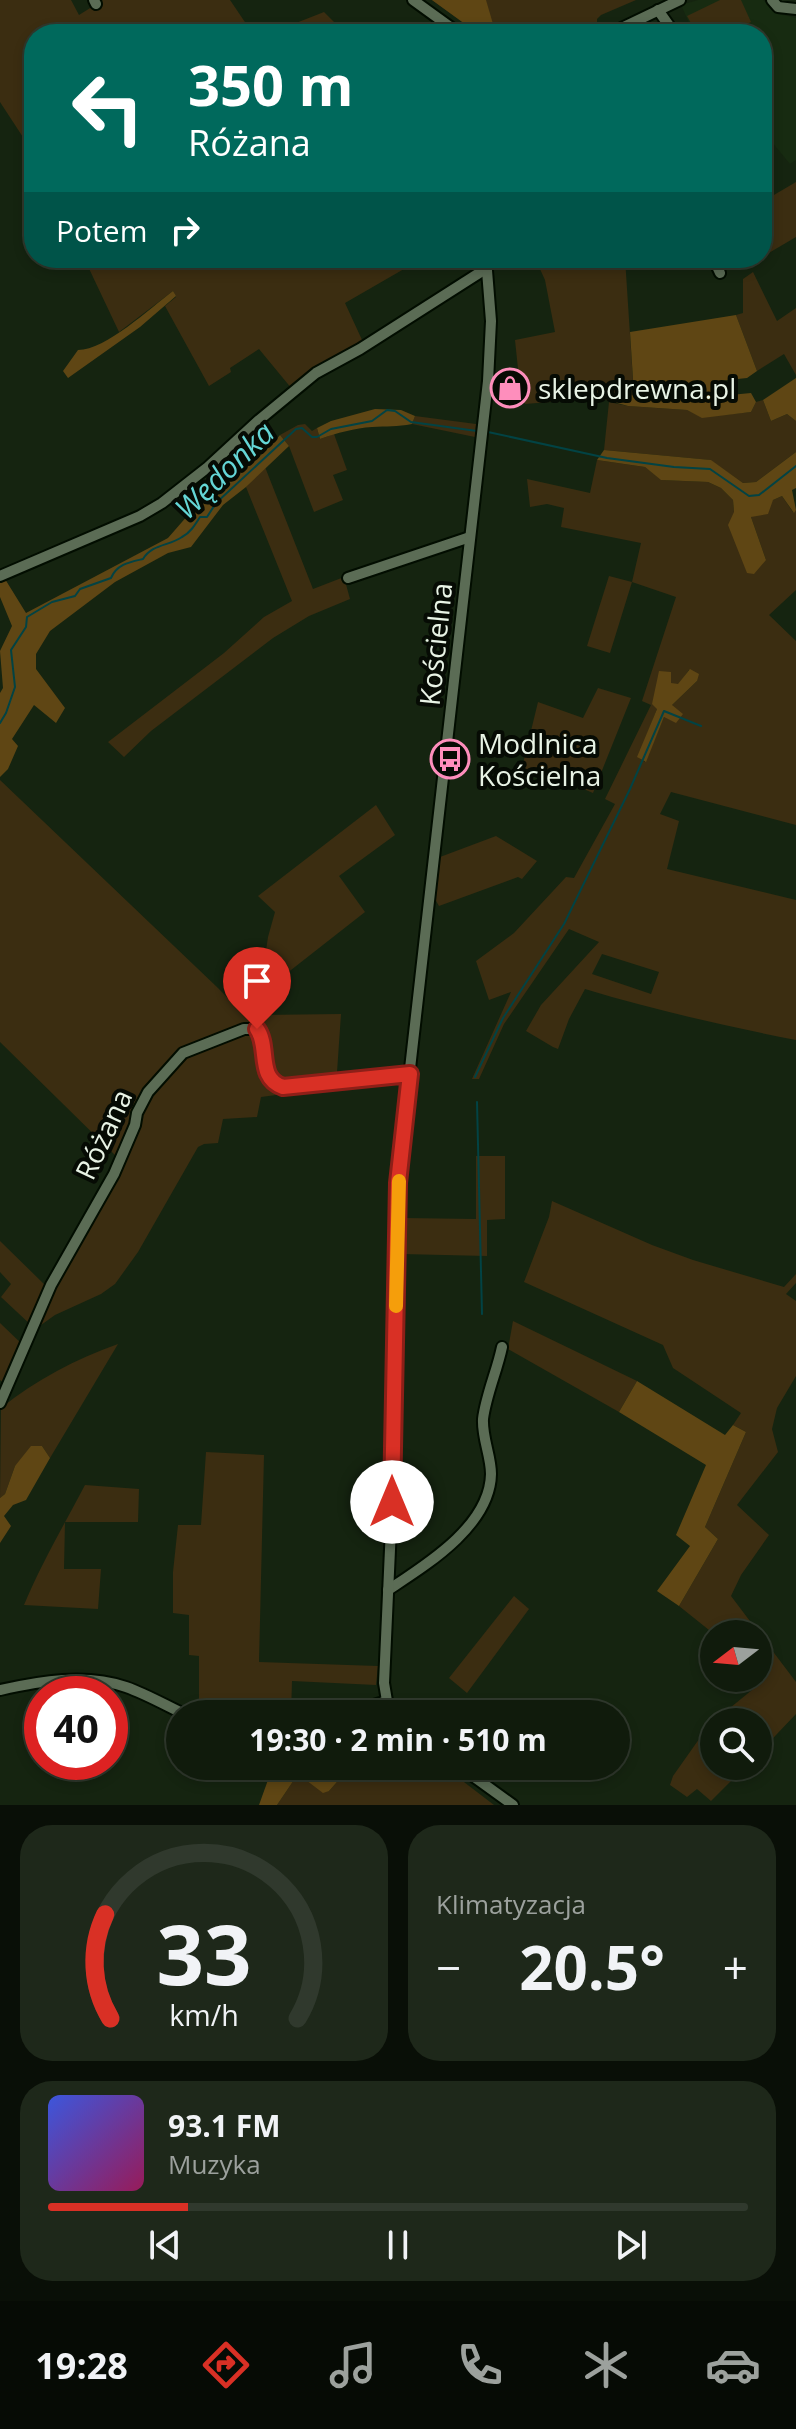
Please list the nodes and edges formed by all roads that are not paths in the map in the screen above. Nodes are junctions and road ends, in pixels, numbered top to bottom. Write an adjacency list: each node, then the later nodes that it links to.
1 (413, 0): 6 (street)
2 (680, 0): 5 (street)
3 (772, 0): 4 (street)
4 (796, 9)
5 (658, 10): 7 (street); 8 (street)
6 (443, 24)
7 (629, 24)
8 (668, 24)
9 (479, 268): 14 (street)
10 (486, 268): 13 (street, Kościelna)
11 (718, 268): 12 (street)
12 (720, 273)
13 (470, 537): 15 (street); 16 (street, Kościelna)
14 (0, 576)
15 (348, 578)
16 (410, 1074): 18 (street, Różana); 19 (street, Kościelna)
17 (502, 1347): 19 (street)
18 (0, 1403)
19 (388, 1590): 21 (street, Kościelna)
20 (0, 1690): 22 (street)
21 (387, 1700)
22 (166, 1705)
23 (478, 1780): 24 (street)
24 (513, 1805)

